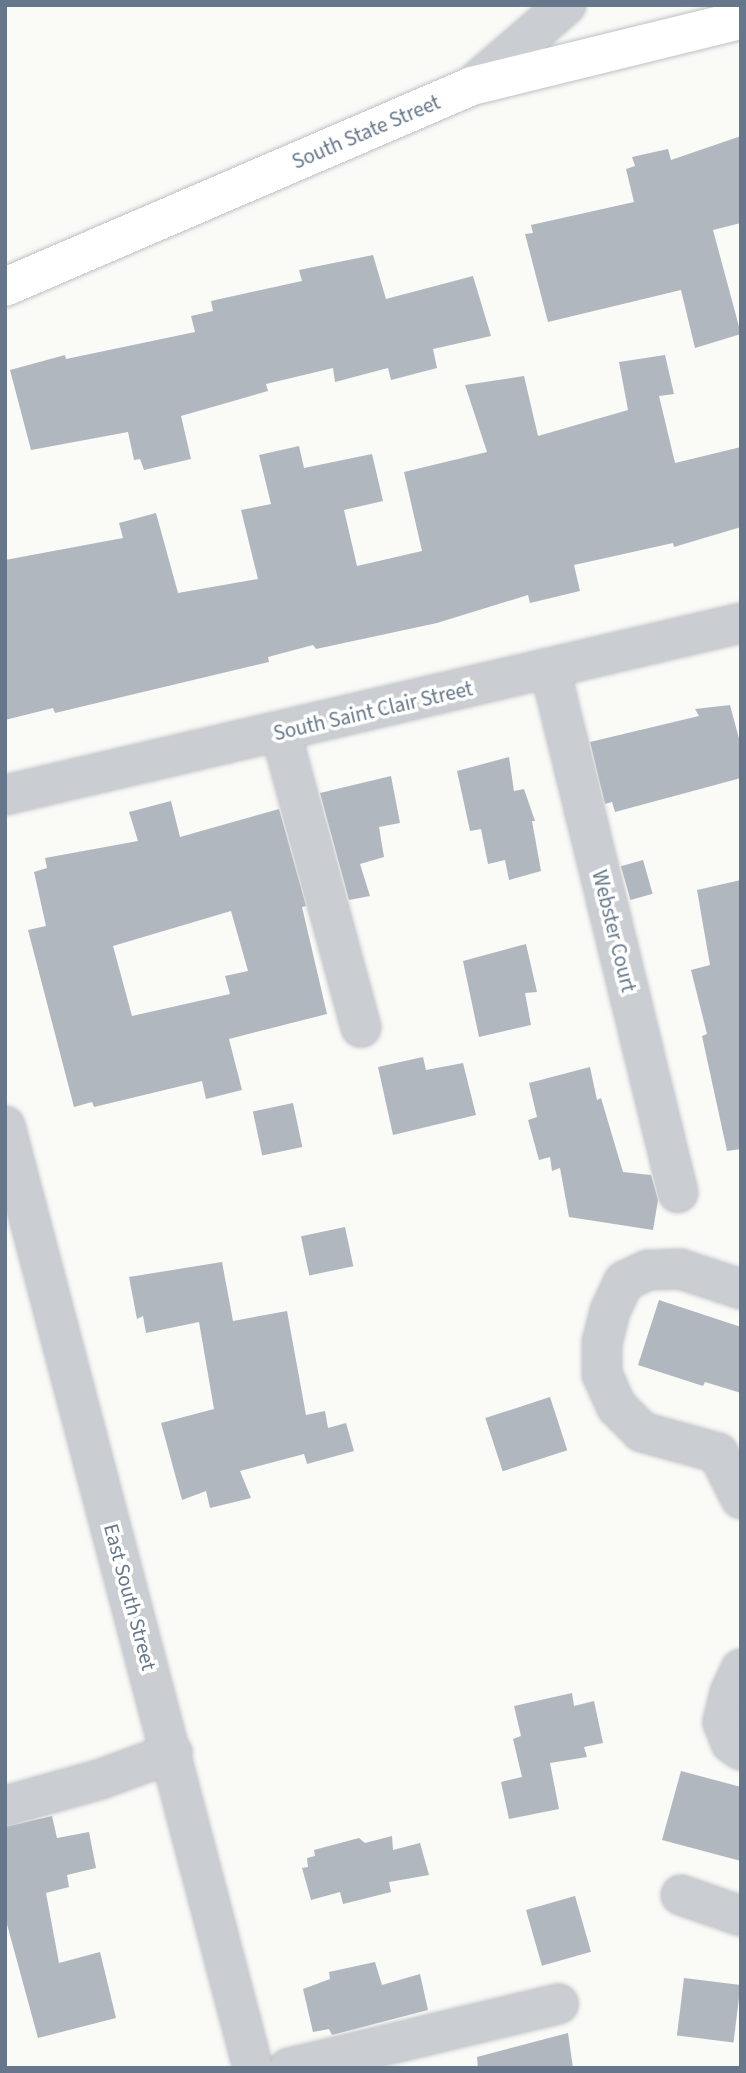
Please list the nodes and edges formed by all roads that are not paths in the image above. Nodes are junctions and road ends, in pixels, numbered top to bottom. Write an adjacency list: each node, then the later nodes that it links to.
1 (566, 5): 3 (street)
2 (741, 20): 3 (main road, South State Street)
3 (472, 86): 4 (main road, South State Street)
4 (5, 287)
5 (741, 623): 6 (street, South Saint Clair Street)
6 (550, 669): 7 (street, South Saint Clair Street); 11 (street, Webster Court)
7 (281, 733): 8 (street, South Saint Clair Street); 9 (street)
8 (5, 795)
9 (361, 1027)
10 (5, 1126): 16 (street, East South Street)
11 (678, 1194)
12 (741, 1289): 13 (street)
13 (741, 1499)
14 (741, 1669): 15 (street)
15 (741, 1750)
16 (172, 1753): 17 (street); 21 (street, East South Street)
17 (5, 1806)
18 (681, 1895): 19 (street)
19 (741, 1916)
20 (558, 2004): 22 (street)
21 (253, 2068)
22 (289, 2068)

